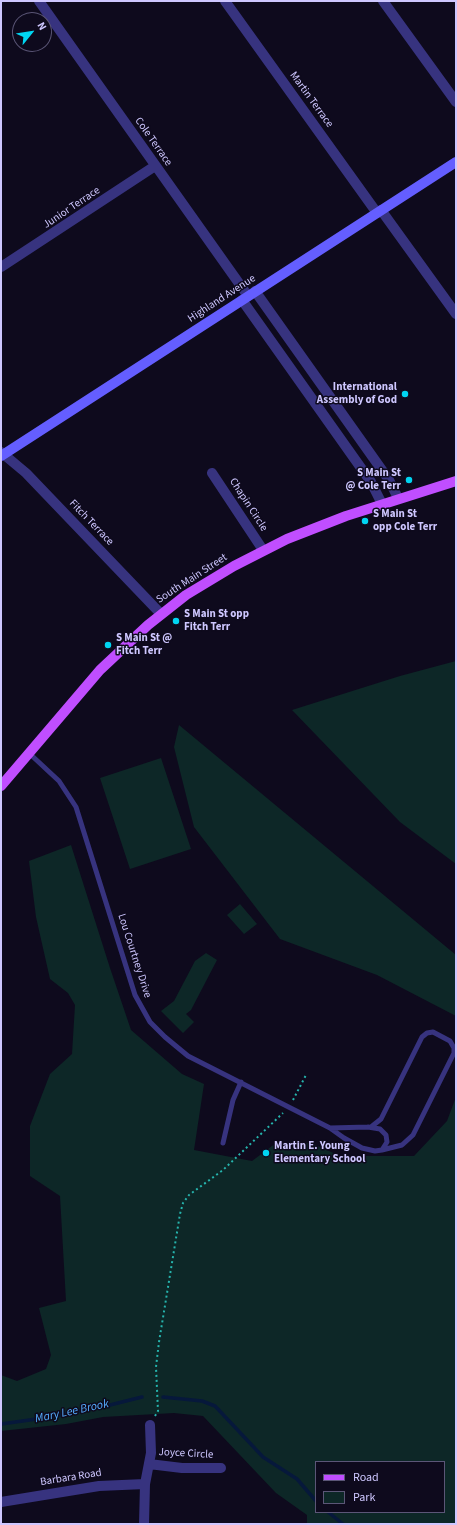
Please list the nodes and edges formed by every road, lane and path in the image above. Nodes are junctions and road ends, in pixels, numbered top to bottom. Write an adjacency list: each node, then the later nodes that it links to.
1 (39, 1): 6 (street, Cole Terrace)
2 (225, 1): 7 (street, Martin Terrace)
3 (383, 1): 4 (street)
4 (456, 102)
5 (456, 162): 7 (street, Highland Avenue)
6 (155, 166): 8 (street, Junior Terrace); 9 (street, Cole Terrace)
7 (379, 212): 9 (street, Highland Avenue); 10 (street, Martin Terrace)
8 (1, 267)
9 (248, 296): 11 (street, Highland Avenue); 14 (street, Cole Terrace); 15 (street, Cole Terrace)
10 (456, 314)
11 (2, 454): 17 (street, Fitch Terrace)
12 (212, 473): 16 (street, Chapin Circle)
13 (456, 481): 14 (main road, South Main Street)
14 (398, 498): 15 (main road, South Main Street)
15 (382, 504): 16 (main road, South Main Street)
16 (263, 550): 17 (main road, South Main Street)
17 (161, 614): 18 (main road, South Main Street)
18 (30, 754): 19 (main road, South Main Street); 21 (lane, Lou Courtney Drive)
19 (1, 786)
20 (306, 1075): 22 (path)
21 (241, 1082): 22 (lane, Lou Courtney Drive); 25 (lane)
22 (289, 1107): 24 (lane, Lou Courtney Drive); 27 (path)
23 (371, 1127): 24 (lane, Lou Courtney Drive); 26 (lane); 26 (lane, Lou Courtney Drive)
24 (330, 1128): 26 (lane, Lou Courtney Drive)
25 (223, 1143)
26 (382, 1150)
27 (150, 1425): 28 (street, Joyce Circle)
28 (150, 1464): 29 (street, Joyce Circle); 30 (street, Joyce Circle)
29 (221, 1468)
30 (145, 1484): 31 (street, Barbara Road); 32 (street, Joyce Circle)
31 (1, 1502)
32 (144, 1524)

